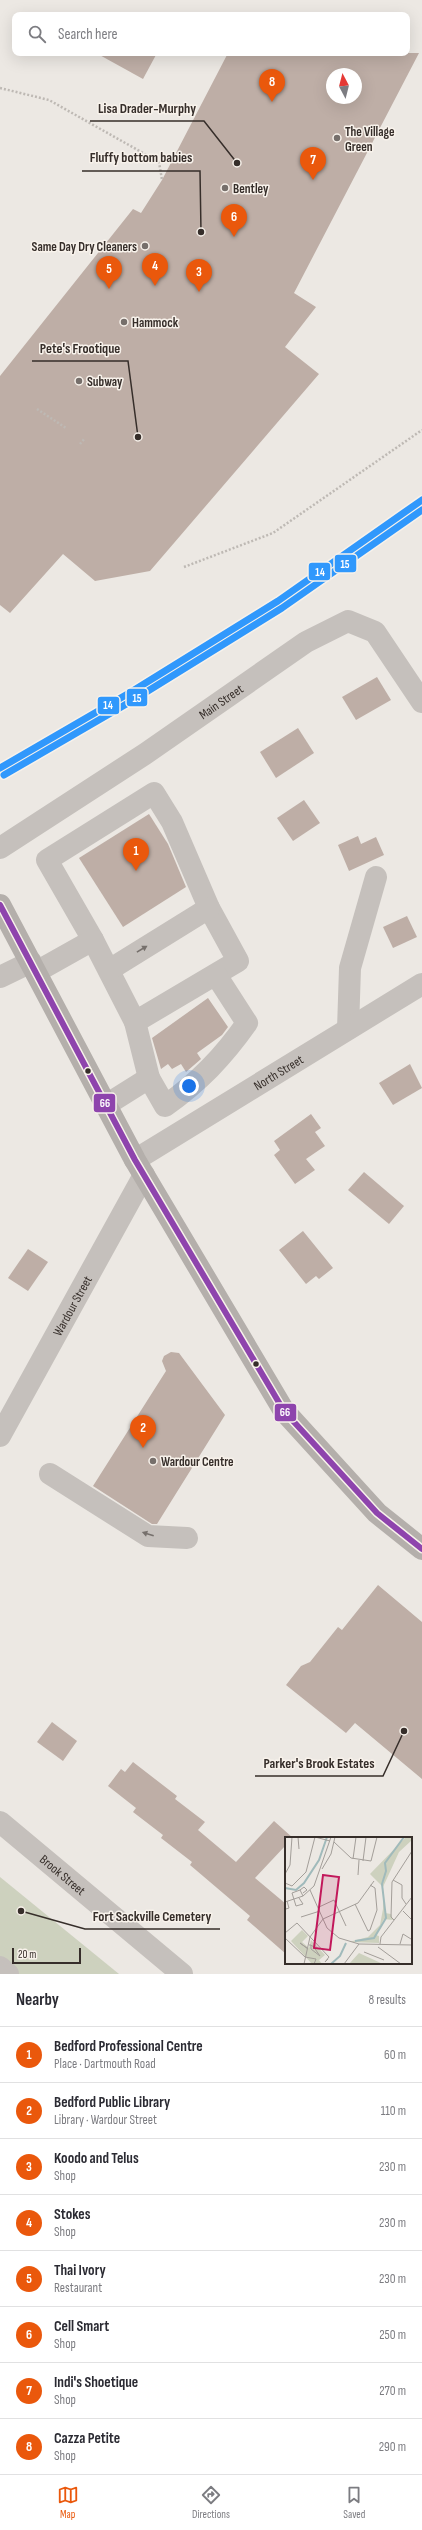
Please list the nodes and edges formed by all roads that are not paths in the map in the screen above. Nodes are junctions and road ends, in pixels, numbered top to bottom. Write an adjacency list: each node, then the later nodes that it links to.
1 (422, 702): 2 (street, Main Street)
2 (0, 848)
3 (376, 878): 13 (street)
4 (0, 905): 7 (main road)
5 (209, 908): 6 (street); 8 (street, one-way to 5); 9 (street)
6 (93, 940): 7 (street); 8 (street)
7 (34, 967): 10 (street); 15 (main road)
8 (109, 970): 12 (street)
9 (216, 975): 12 (street); 14 (street)
10 (0, 978)
11 (422, 984): 13 (street, North Street)
12 (135, 1022): 14 (street)
13 (348, 1029): 16 (street, North Street)
14 (149, 1078): 15 (street)
15 (106, 1105): 16 (main road)
16 (140, 1168): 17 (street, Wardour Street); 20 (main road)
17 (0, 1436)
18 (50, 1474): 19 (street, one-way to 18)
19 (187, 1538)
20 (422, 1549)
21 (0, 1822): 24 (street, Brook Street)
22 (0, 1967): 23 (street)
23 (8, 1974)
24 (182, 1974)

